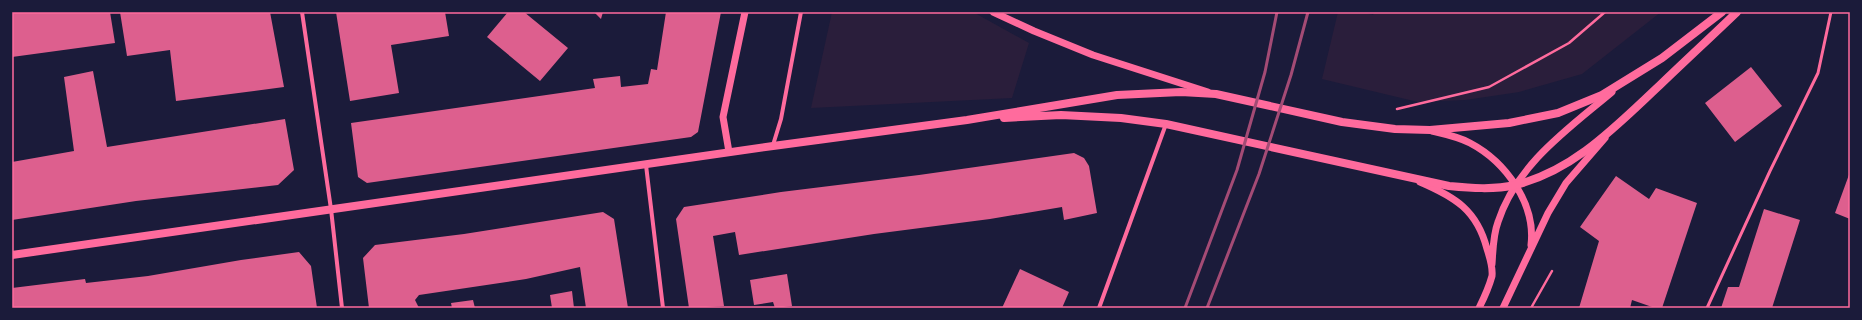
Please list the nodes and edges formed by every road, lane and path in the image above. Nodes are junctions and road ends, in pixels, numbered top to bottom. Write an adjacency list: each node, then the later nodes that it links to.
1 (302, 12): 21 (street)
2 (745, 12): 17 (street)
3 (801, 12): 16 (street)
4 (993, 12): 10 (street)
5 (1605, 12): 11 (path)
6 (1722, 12): 9 (main road)
7 (1737, 12): 14 (main road)
8 (1831, 12): 32 (lane)
9 (1623, 83): 15 (main road); 20 (street)
10 (1216, 94): 12 (main road); 15 (main road)
11 (1396, 109)
12 (967, 120): 13 (main road); 16 (main road)
13 (1166, 124): 19 (main road); 28 (street)
14 (1614, 129): 20 (main road); 23 (street)
15 (1430, 130): 20 (street)
16 (772, 146): 17 (main road)
17 (729, 152): 18 (main road)
18 (646, 164): 21 (main road); 27 (street)
19 (1412, 179): 20 (main road); 24 (street)
20 (1515, 185): 23 (street); 24 (street)
21 (330, 209): 22 (main road); 26 (street)
22 (12, 255)
23 (1528, 257): 30 (street)
24 (1492, 264): 29 (street)
25 (1552, 271): 31 (path)
26 (342, 308)
27 (663, 308)
28 (1099, 308)
29 (1479, 308)
30 (1503, 308)
31 (1531, 308)
32 (1707, 308)

